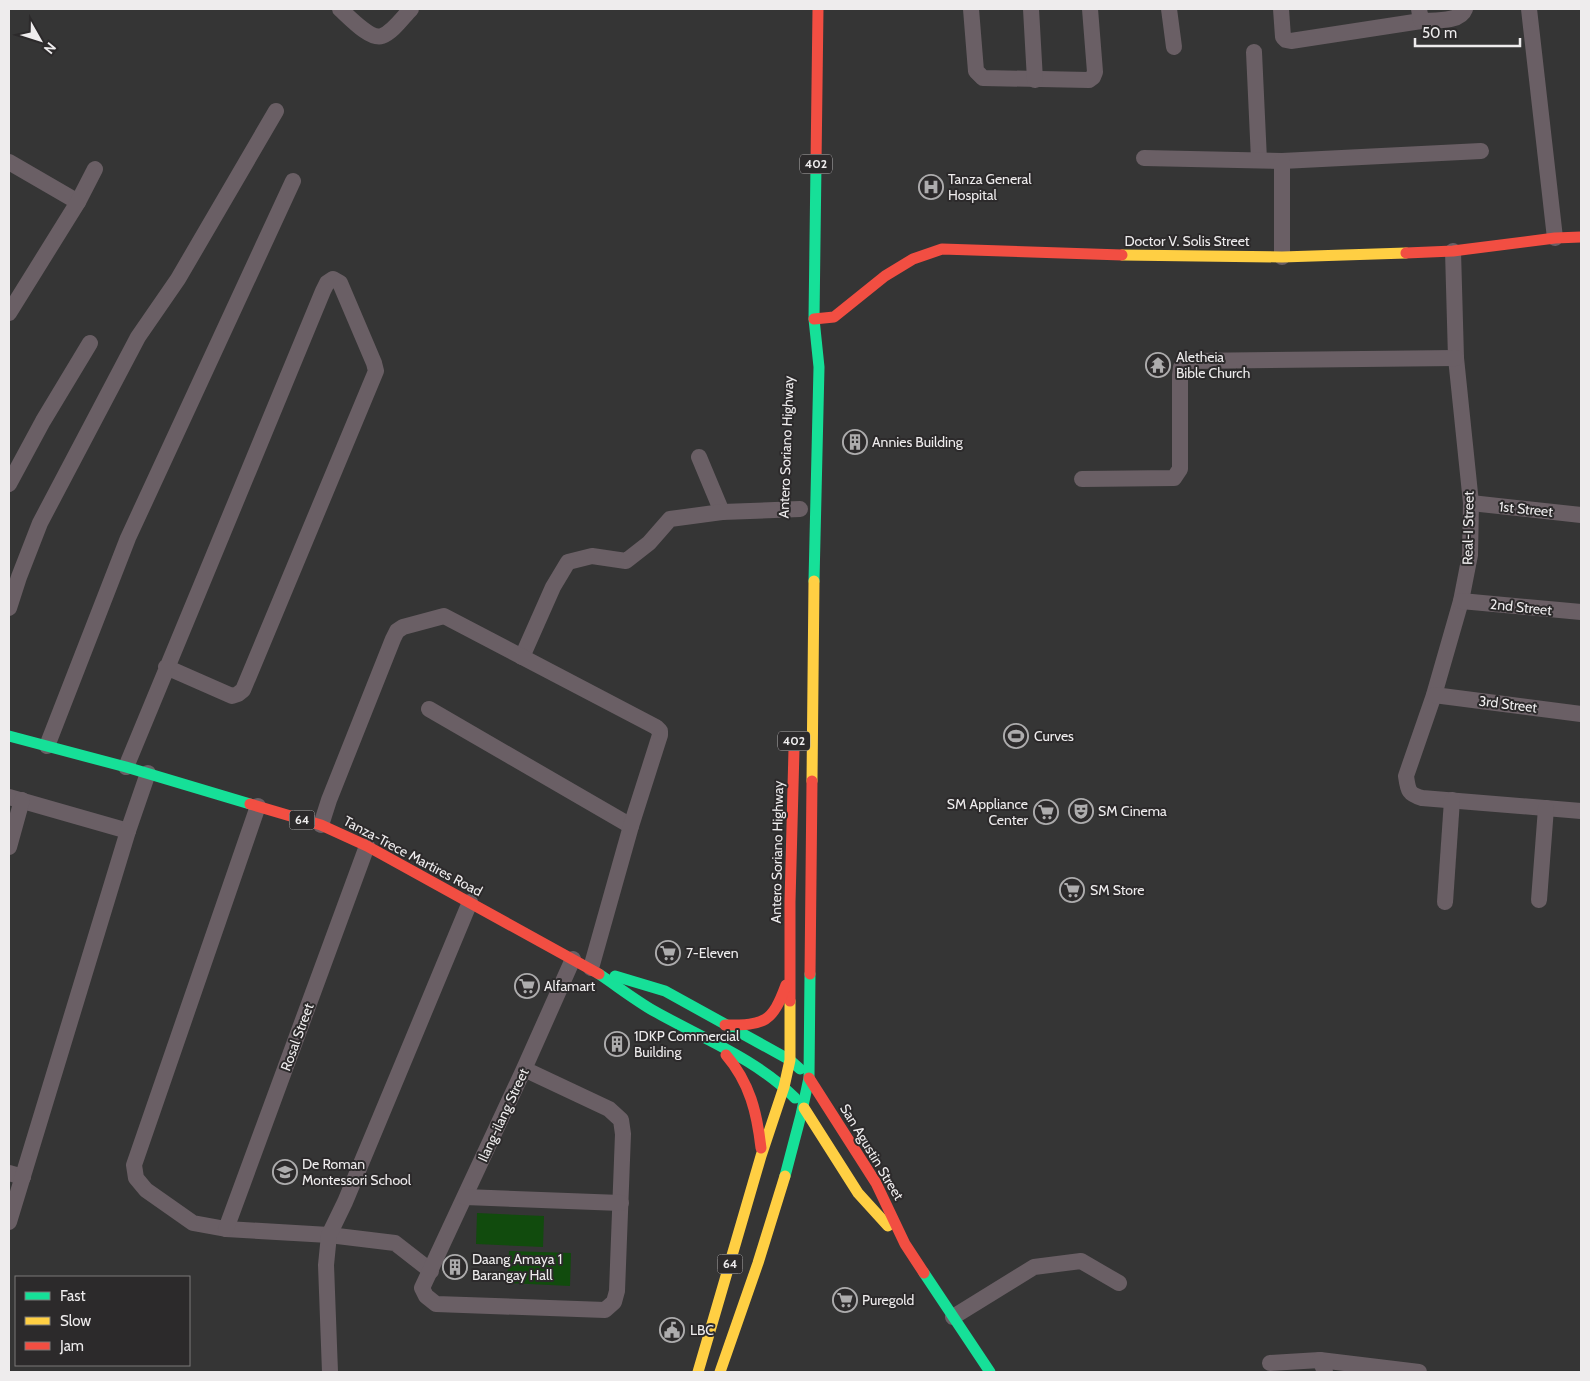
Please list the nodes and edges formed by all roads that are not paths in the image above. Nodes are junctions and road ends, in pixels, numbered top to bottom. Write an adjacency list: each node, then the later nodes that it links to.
1 (340, 9): 2 (street)
2 (411, 9)
3 (818, 9): 29 (main road, 402)
4 (971, 9): 14 (street)
5 (1031, 9): 14 (street)
6 (1090, 9): 14 (street)
7 (1169, 9): 12 (street)
8 (1281, 9): 11 (street)
9 (1465, 9): 11 (street)
10 (1529, 9): 25 (street)
11 (1420, 15)
12 (1174, 47)
13 (1254, 52): 18 (street)
14 (1035, 80)
15 (276, 111): 41 (street)
16 (1481, 151): 19 (street)
17 (1144, 158): 18 (street)
18 (1259, 160): 19 (street)
19 (1282, 161): 27 (street)
20 (9, 162): 23 (street)
21 (95, 169): 23 (street)
22 (294, 182): 50 (street)
23 (78, 202): 28 (street)
24 (1581, 237): 25 (main road, Doctor V. Solis Street)
25 (1554, 238): 26 (main road, Doctor V. Solis Street)
26 (1453, 251): 27 (main road, Doctor V. Solis Street); 32 (street, Real-I Street)
27 (1282, 257): 29 (main road, Doctor V. Solis Street)
28 (9, 313)
29 (814, 319): 31 (main road, 402); 73 (main road, 402)
30 (90, 343): 35 (street)
31 (806, 357)
32 (1456, 358): 34 (street); 36 (street, Real-I Street)
33 (699, 457): 38 (street)
34 (1082, 479)
35 (9, 484)
36 (1470, 503): 39 (street, 1st Street); 40 (street, Real-I Street)
37 (800, 509): 38 (street)
38 (722, 512): 43 (street)
39 (1581, 515)
40 (1461, 600): 42 (street, 2nd Street); 45 (street, Real-I Street)
41 (9, 608)
42 (1581, 612)
43 (522, 657): 58 (street); 59 (street)
44 (166, 667): 44 (street); 51 (street)
45 (1434, 695): 47 (street, 3rd Street); 54 (street, Real-I Street)
46 (429, 709): 59 (street)
47 (1581, 714)
48 (794, 734): 68 (main road, Antero Soriano Highway / 402)
49 (9, 736): 50 (main road, Tanza-Trece Martires Road / 64)
50 (47, 746): 51 (main road, Tanza-Trece Martires Road / 64)
51 (126, 767): 52 (main road, Tanza-Trece Martires Road / 64)
52 (148, 773): 55 (main road, Tanza-Trece Martires Road / 64); 60 (street)
53 (16, 798): 60 (street); 62 (street)
54 (1452, 800): 56 (street); 65 (street)
55 (258, 806): 58 (main road, Tanza-Trece Martires Road / 64); 81 (street)
56 (1546, 808): 57 (street); 63 (street)
57 (1581, 811)
58 (321, 825): 61 (main road, Tanza-Trece Martires Road / 64)
59 (631, 826): 67 (street)
60 (128, 831): 77 (street)
61 (367, 846): 64 (main road, Tanza-Trece Martires Road / 64); 81 (street, Rosal Street)
62 (9, 847)
63 (1539, 900)
64 (470, 902): 66 (main road, Tanza-Trece Martires Road / 64); 82 (street)
65 (1445, 902)
66 (573, 959): 67 (main road, Tanza-Trece Martires Road / 64); 72 (street, Ilang-ilang Street)
67 (591, 968): 69 (main road, Tanza-Trece Martires Road / 64); 70 (main road, Tanza-Trece Martires Road / 64)
68 (789, 977): 69 (main road); 71 (main road, Antero Soriano Highway / 402)
69 (725, 1025): 71 (main road, Tanza-Trece Martires Road / 64)
70 (714, 1042): 74 (main road, Tanza-Trece Martires Road / 64); 76 (main road)
71 (790, 1060): 73 (main road, Tanza-Trece Martires Road / 64); 74 (main road, Antero Soriano Highway / 64)
72 (524, 1069): 78 (street, Ilang-ilang Street); 79 (street)
73 (809, 1078): 75 (main road, 64); 83 (main road, San Agustin Street)
74 (784, 1087): 75 (main road, Tanza-Trece Martires Road / 64); 76 (main road, Antero Soriano Highway / 64)
75 (804, 1108): 83 (main road, San Agustin Street); 91 (main road, 64)
76 (762, 1156): 90 (main road, Antero Soriano Highway / 64)
77 (16, 1175): 80 (street)
78 (465, 1197): 79 (street); 84 (street, Ilang-ilang Street)
79 (621, 1203): 84 (street, Ilang-ilang Street)
80 (9, 1222)
81 (226, 1229): 82 (street)
82 (329, 1235): 84 (street); 89 (street)
83 (905, 1244): 86 (main road, San Agustin Street)
84 (431, 1271)
85 (1119, 1283): 86 (street)
86 (953, 1317): 92 (main road, San Agustin Street)
87 (1270, 1363): 88 (street)
88 (1322, 1366): 93 (street)
89 (330, 1372)
90 (698, 1372)
91 (720, 1372)
92 (990, 1372)
93 (1419, 1372)

